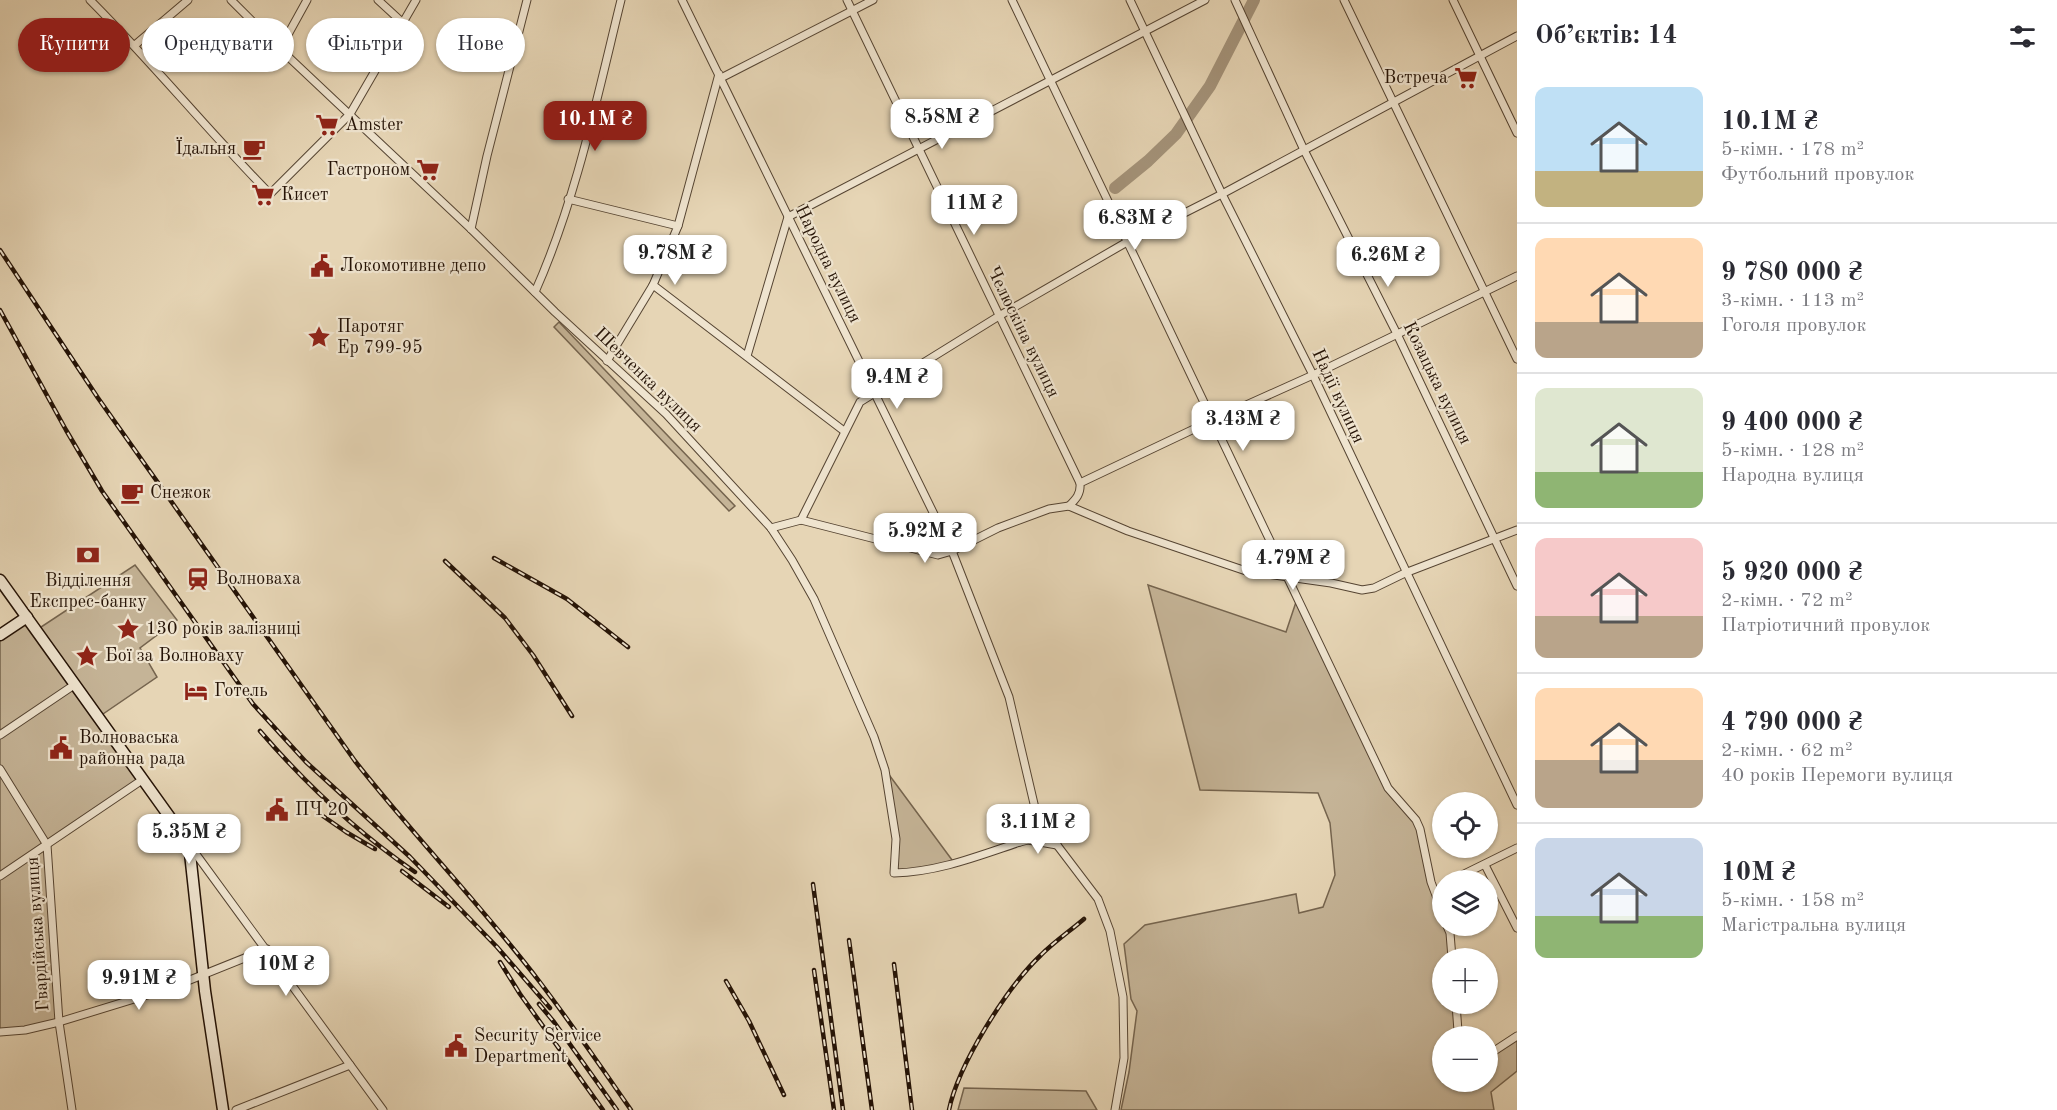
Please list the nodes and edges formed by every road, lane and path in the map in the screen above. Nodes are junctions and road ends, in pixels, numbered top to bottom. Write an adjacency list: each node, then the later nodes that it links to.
1 (90, 0): 25 (street)
2 (188, 0): 25 (street)
3 (231, 0): 19 (street, Шевченка вулиця)
4 (307, 0): 22 (street)
5 (378, 0): 20 (street)
6 (416, 0): 21 (street)
7 (527, 0): 40 (street)
8 (621, 0): 37 (street)
9 (682, 0): 29 (street, Народна вулиця)
10 (847, 0): 18 (street, Челюскіна вулиця)
11 (873, 0): 18 (street)
12 (1012, 0): 30 (street)
13 (1130, 0): 23 (street, Надії вулиця)
14 (1205, 0): 23 (street)
15 (1235, 0): 35 (street, Козацька вулиця)
16 (1344, 0): 31 (street)
17 (1454, 0): 26 (street)
18 (852, 11): 29 (street); 34 (street, Челюскіна вулиця)
19 (249, 18)
20 (398, 18)
21 (406, 18)
22 (294, 24)
23 (1145, 31): 30 (street); 36 (street, Надії вулиця)
24 (1517, 36): 26 (street)
25 (135, 45): 32 (street)
26 (1480, 57): 31 (street); 33 (street)
27 (294, 62): 32 (street, Шевченка вулиця)
28 (374, 72): 32 (street)
29 (720, 76): 38 (street, Народна вулиця); 39 (street)
30 (1050, 81): 34 (street); 41 (street)
31 (1393, 103): 35 (street); 44 (street)
32 (350, 114): 40 (street, Шевченка вулиця)
33 (1517, 133)
34 (919, 148): 38 (street); 46 (street, Челюскіна вулиця)
35 (1304, 150): 36 (street); 47 (street, Козацька вулиця)
36 (1222, 194): 41 (street); 51 (street, Надії вулиця)
37 (568, 199): 39 (street); 45 (street)
38 (788, 217): 48 (street); 52 (street, Народна вулиця)
39 (678, 226): 43 (street)
40 (471, 229): 45 (street, Шевченка вулиця)
41 (1127, 242): 46 (street); 53 (street)
42 (1517, 276): 44 (street)
43 (653, 285): 48 (street); 50 (street)
44 (1485, 291): 47 (street); 49 (street)
45 (535, 292): 50 (street, Шевченка вулиця)
46 (999, 316): 52 (street); 55 (street, Челюскіна вулиця)
47 (1397, 334): 51 (street); 60 (street, Козацька вулиця)
48 (747, 356): 54 (street)
49 (1517, 359)
50 (607, 362): 58 (street, Шевченка вулиця)
51 (1313, 375): 53 (street); 62 (street, Надії вулиця)
52 (874, 393): 54 (street); 61 (street, Народна вулиця)
53 (1213, 420): 55 (street); 63 (street)
54 (844, 431): 57 (street)
55 (1080, 483): 56 (street)
56 (1069, 507): 61 (street); 63 (street)
57 (801, 520): 58 (street); 61 (street)
58 (771, 528): 74 (street, Шевченка вулиця)
59 (1517, 530): 60 (street)
60 (1495, 538): 62 (street); 65 (street, Козацька вулиця)
61 (952, 551): 73 (street, Народна вулиця)
62 (1405, 573): 63 (street); 72 (street, Надії вулиця)
63 (1289, 578): 82 (street)
64 (0, 580): 66 (main road)
65 (1517, 586)
66 (27, 617): 67 (main road); 68 (main road)
67 (0, 635)
68 (74, 685): 69 (street); 71 (main road)
69 (0, 735)
70 (0, 769): 76 (street, Гвардійська вулиця)
71 (142, 780): 75 (main road); 76 (street)
72 (1517, 805)
73 (1035, 808): 74 (street); 77 (street, Народна вулиця)
74 (1020, 842): 77 (street)
75 (189, 844): 84 (street); 85 (main road)
76 (47, 845): 81 (street); 86 (street, Гвардійська вулиця)
77 (1057, 845): 95 (street, Народна вулиця)
78 (1517, 848): 79 (street)
79 (1485, 865): 80 (street); 83 (street)
80 (1474, 870)
81 (0, 876)
82 (1432, 880)
83 (1517, 928)
84 (267, 949): 85 (street); 90 (street)
85 (203, 976): 86 (street); 92 (main road)
86 (59, 1022): 87 (street); 91 (street, Гвардійська вулиця)
87 (0, 1032)
88 (1517, 1036): 89 (street)
89 (1498, 1048)
90 (350, 1065): 93 (street); 94 (street)
91 (72, 1110)
92 (223, 1110)
93 (236, 1110)
94 (383, 1110)
95 (1115, 1110)

